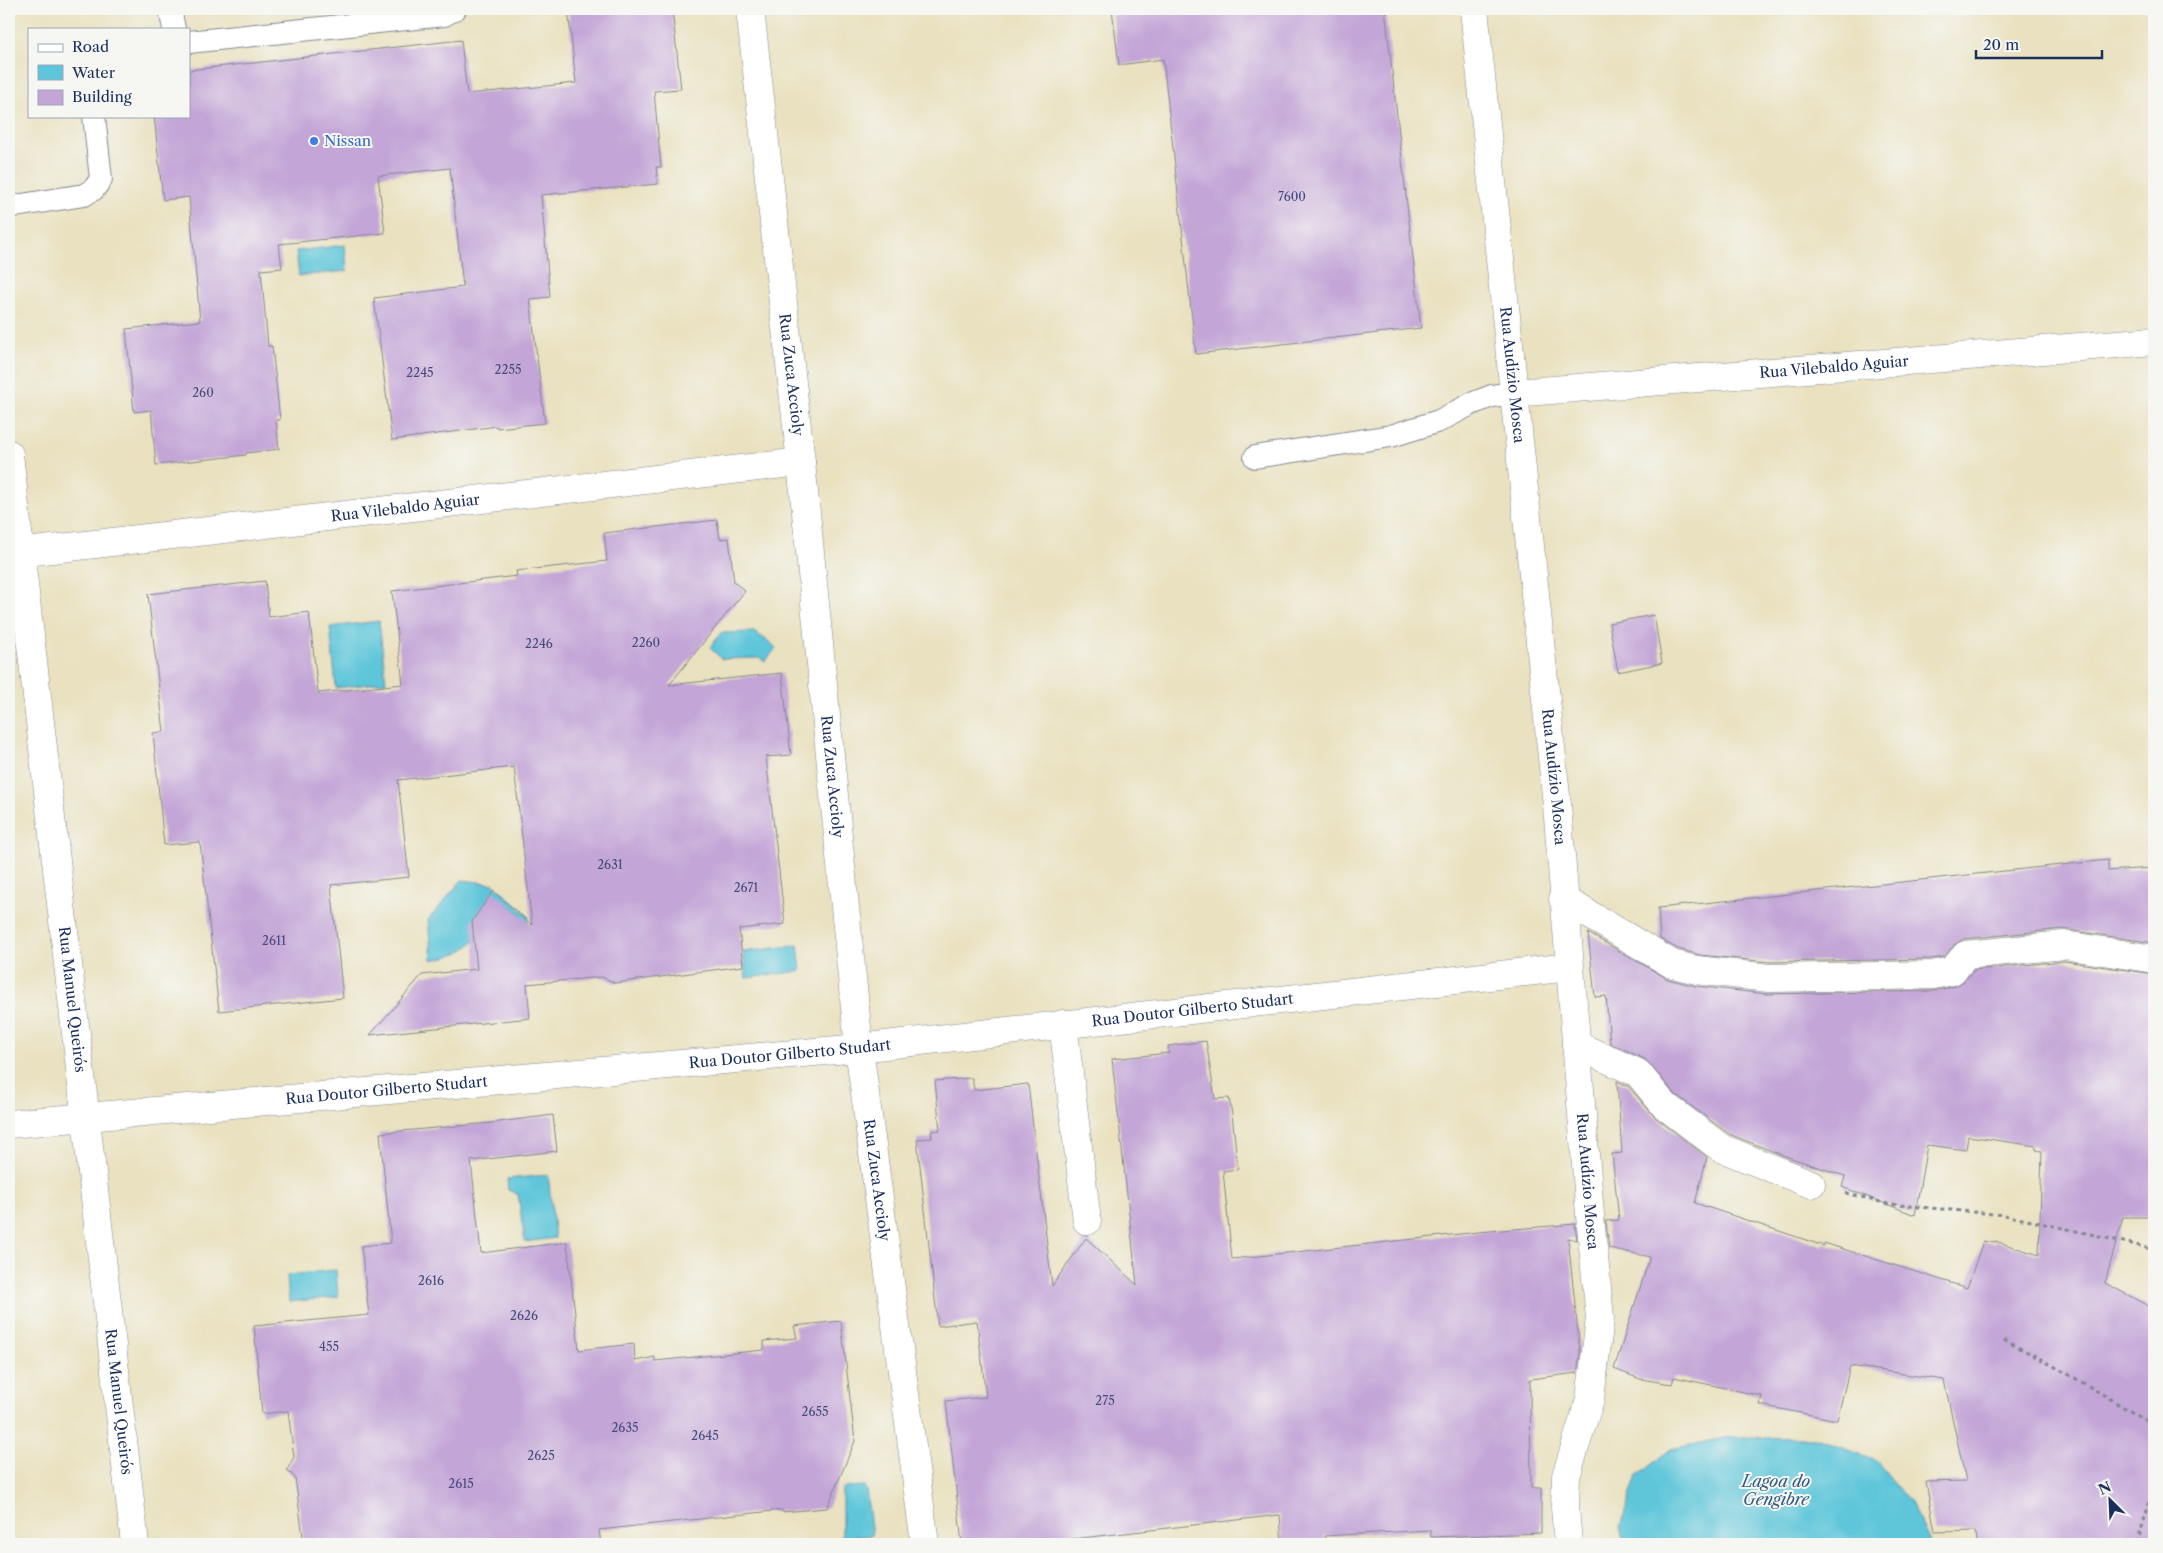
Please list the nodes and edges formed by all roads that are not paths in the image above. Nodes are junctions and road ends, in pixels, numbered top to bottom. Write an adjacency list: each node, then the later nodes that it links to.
1 (170, 9): 5 (lane)
2 (455, 9): 6 (lane)
3 (750, 9): 13 (street, Rua Zuca Accioly)
4 (1474, 9): 10 (street, Rua Audízio Mosca)
5 (174, 28)
6 (190, 42)
7 (94, 118): 8 (lane)
8 (9, 207)
9 (2154, 341): 10 (street, Rua Vilebaldo Aguiar)
10 (1514, 393): 12 (lane); 15 (street, Rua Audízio Mosca)
11 (9, 454): 14 (street, Rua Manuel Queirós)
12 (1255, 457)
13 (801, 462): 14 (street, Rua Vilebaldo Aguiar); 20 (street, Rua Zuca Accioly)
14 (15, 554): 21 (street, Rua Manuel Queirós)
15 (1563, 899): 16 (street); 17 (street, Rua Audízio Mosca)
16 (2154, 959)
17 (1570, 967): 18 (street, Rua Doutor Gilberto Studart); 19 (street, Rua Audízio Mosca)
18 (1063, 1024): 20 (street, Rua Doutor Gilberto Studart); 24 (street)
19 (1576, 1045): 23 (street); 27 (street, Rua Audízio Mosca)
20 (859, 1048): 21 (street, Rua Doutor Gilberto Studart); 26 (street, Rua Zuca Accioly)
21 (85, 1116): 22 (street, Rua Doutor Gilberto Studart); 25 (street, Rua Manuel Queirós)
22 (9, 1124)
23 (1810, 1184)
24 (1087, 1221)
25 (136, 1544)
26 (924, 1544)
27 (1568, 1544)

